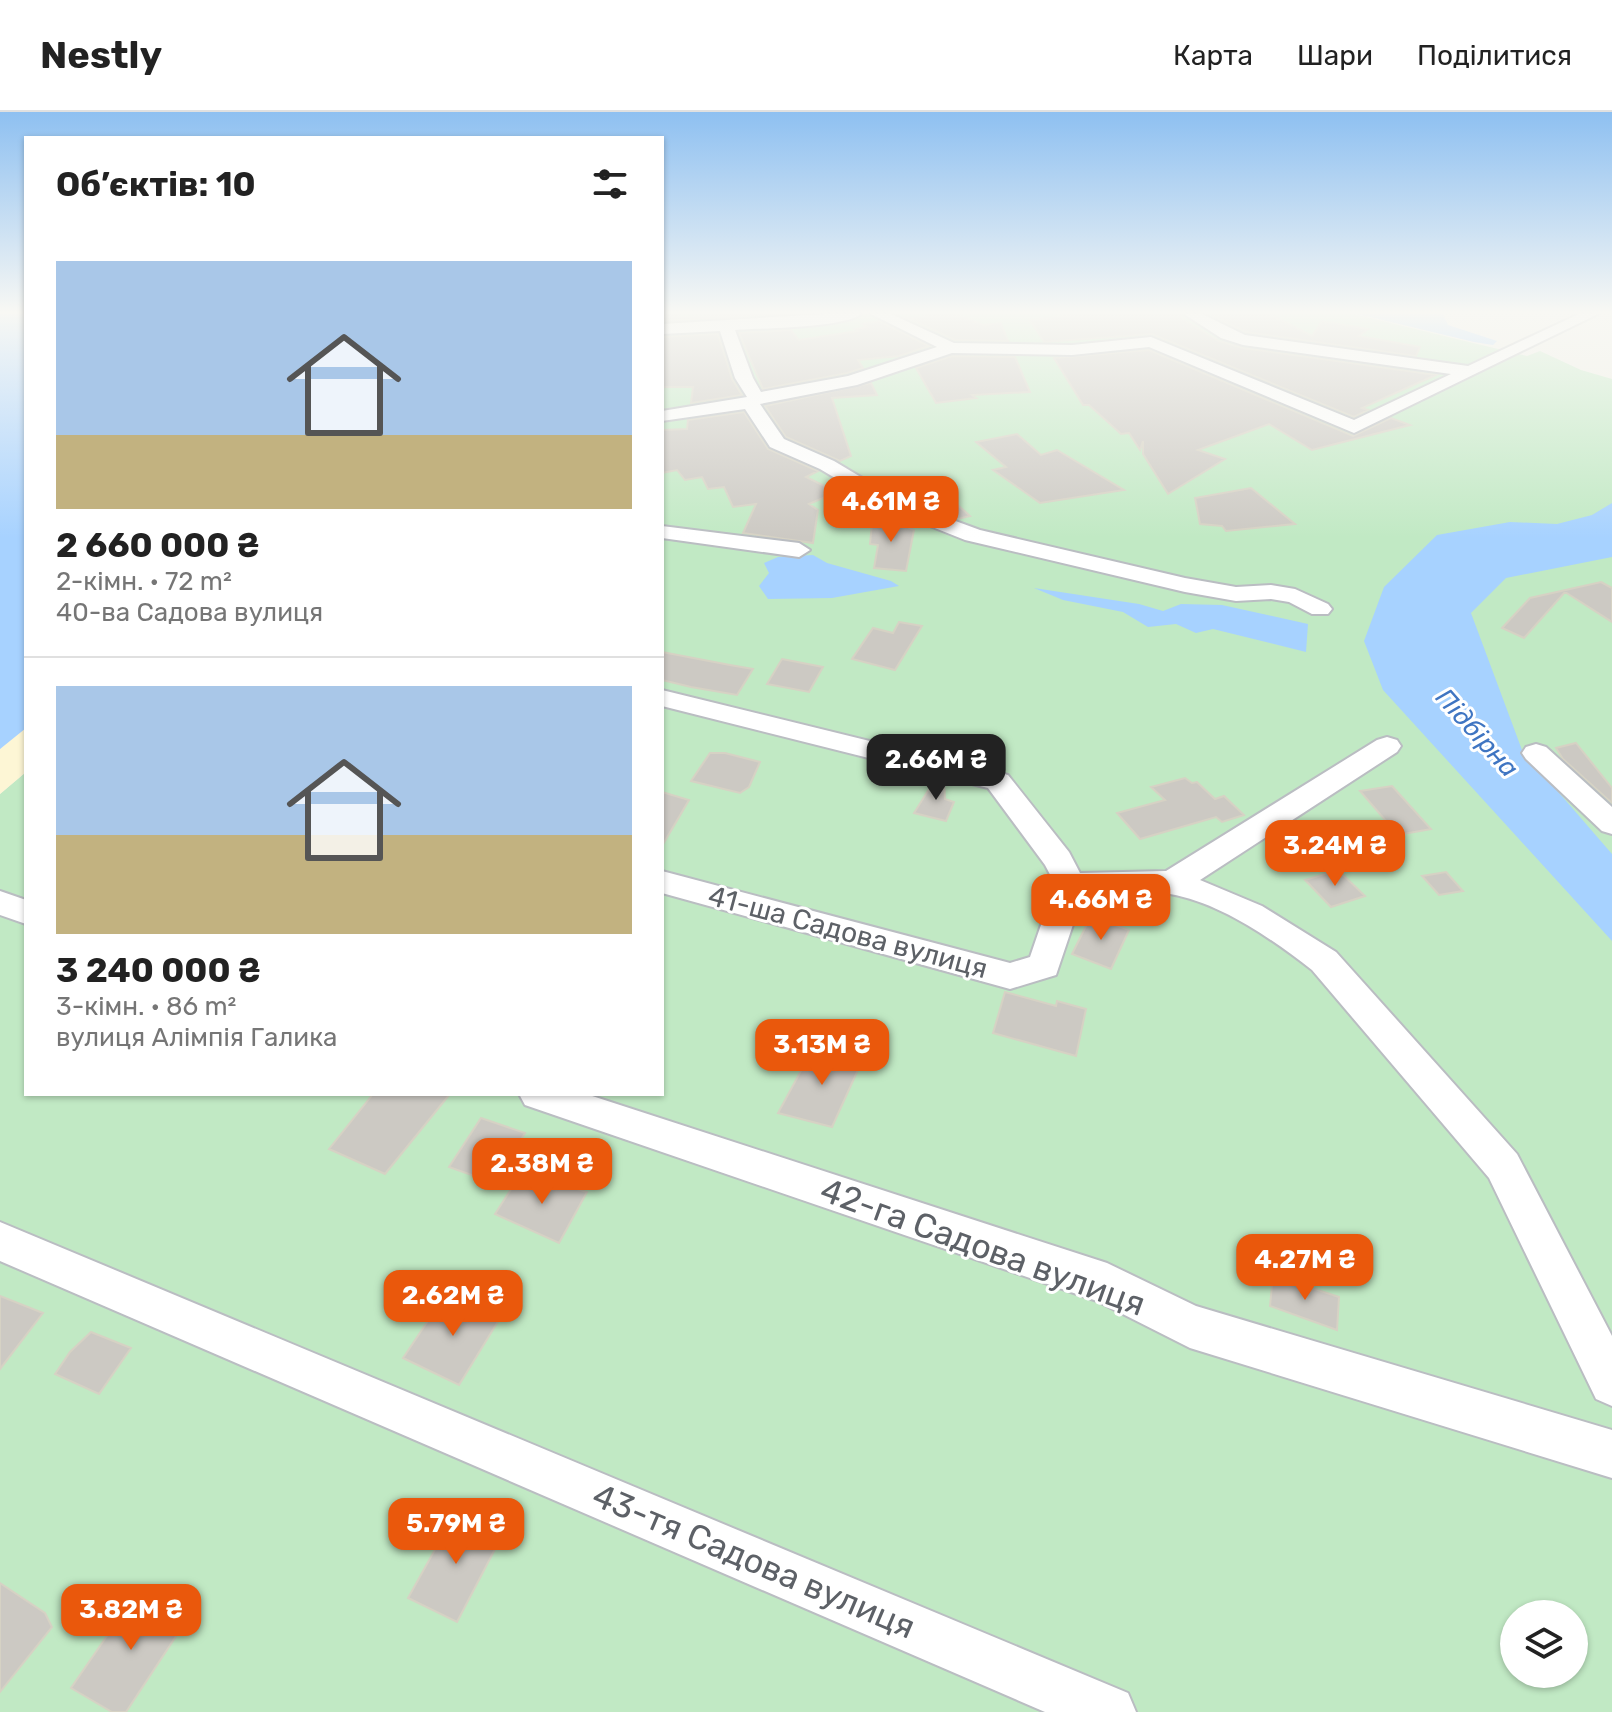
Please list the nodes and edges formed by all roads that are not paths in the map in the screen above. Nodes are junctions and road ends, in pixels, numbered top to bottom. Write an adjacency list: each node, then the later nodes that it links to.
1 (748, 389): 5 (street)
2 (813, 389): 5 (street)
3 (1262, 389): 4 (street)
4 (1431, 389)
5 (753, 401): 6 (street); 9 (street)
6 (664, 416)
7 (664, 532): 8 (street)
8 (799, 550)
9 (1320, 609)
10 (664, 698): 16 (street)
11 (1387, 746): 15 (street)
12 (1536, 753): 13 (street)
13 (1612, 824)
14 (664, 883): 16 (street, 41-ша Садова вулиця)
15 (1171, 883): 16 (street); 21 (street)
16 (1071, 884)
17 (0, 903): 18 (street)
18 (24, 911)
19 (544, 1096): 22 (street, 42-га Садова вулиця)
20 (0, 1241): 23 (street, 43-тя Садова вулиця)
21 (1612, 1383)
22 (1612, 1454)
23 (1109, 1712)

